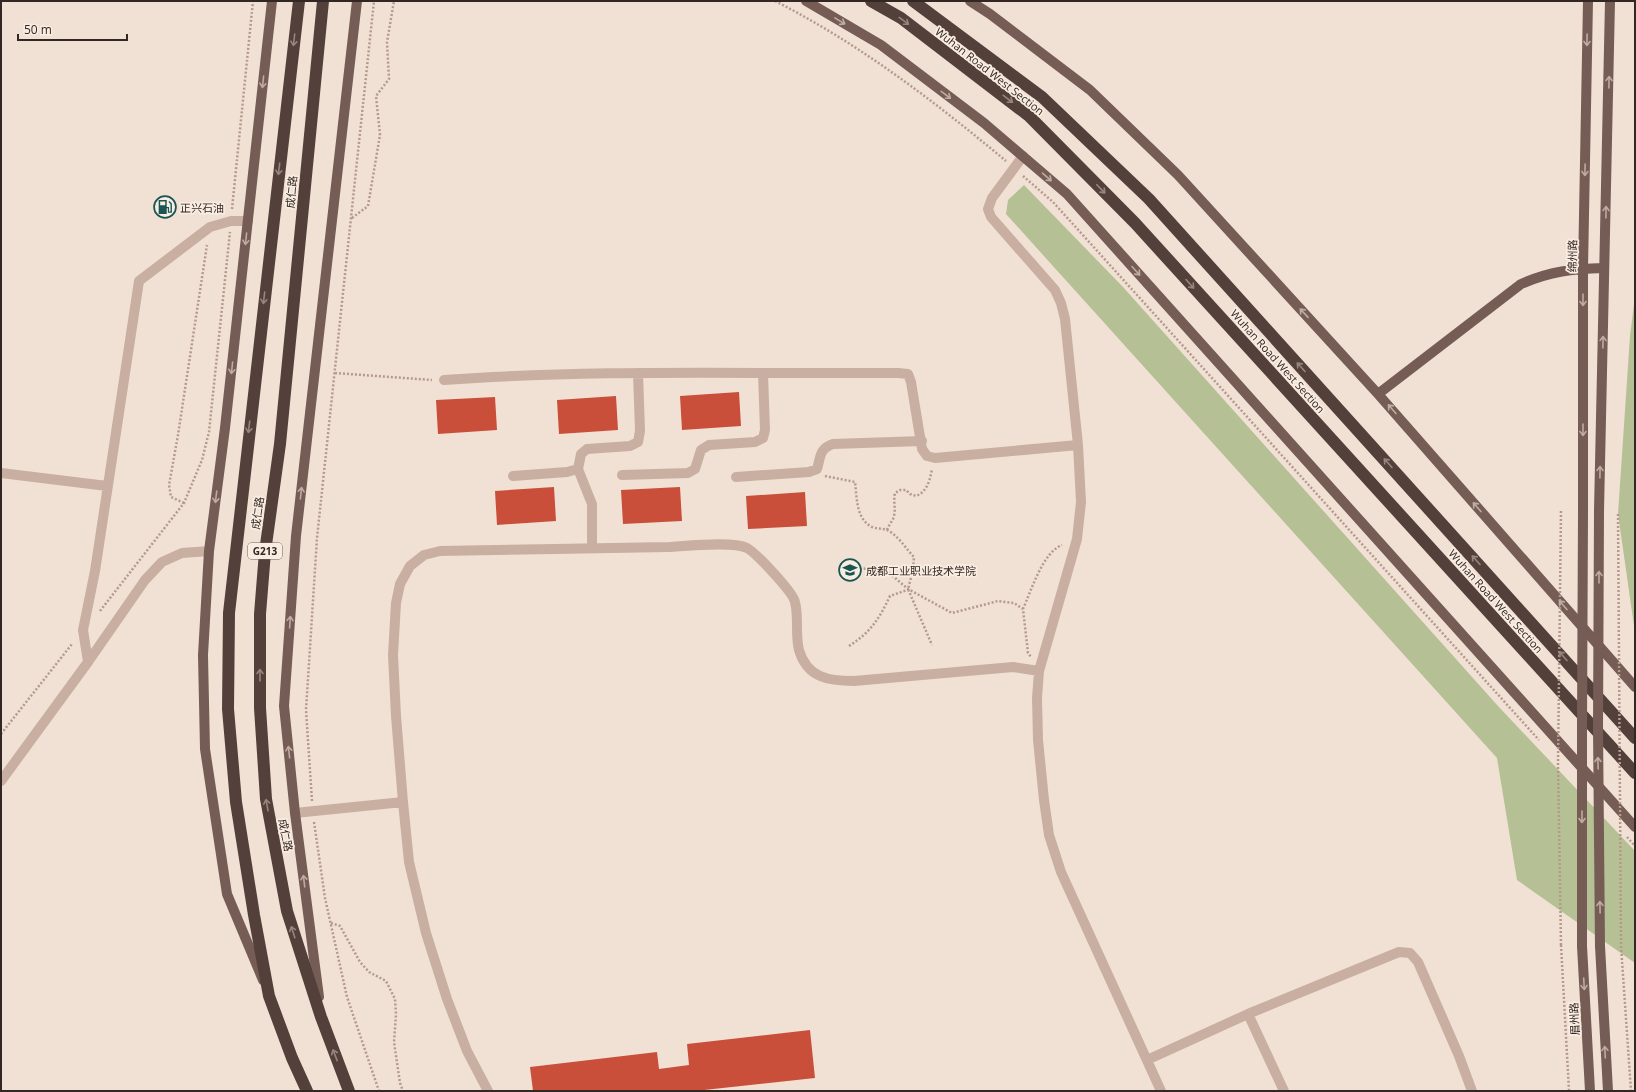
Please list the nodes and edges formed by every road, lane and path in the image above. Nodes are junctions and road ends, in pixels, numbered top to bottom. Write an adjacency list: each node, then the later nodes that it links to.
1 (253, 1): 18 (path)
2 (272, 1): 19 (main road, one-way to 19)
3 (298, 1): 71 (highway, 成仁路 / G213, one-way to 71)
4 (322, 1): 73 (highway, 成仁路 / G213, one-way to 4)
5 (357, 1): 64 (main road, one-way to 5)
6 (374, 1): 17 (path)
7 (394, 1): 17 (path)
8 (774, 1): 16 (path)
9 (806, 1): 15 (main road, one-way to 15)
10 (871, 1): 60 (highway, Wuhan Road West Section, one-way to 60)
11 (913, 1): 56 (highway, Wuhan Road West Section, one-way to 11)
12 (970, 1): 27 (main road, one-way to 12)
13 (1588, 1): 21 (main road, 绵州路, one-way to 21)
14 (1610, 1): 22 (main road, one-way to 14)
15 (1023, 156): 16 (street); 66 (main road, one-way to 66)
16 (1015, 169): 29 (street); 57 (path)
17 (351, 219): 23 (path)
18 (231, 221): 19 (street); 20 (street); 38 (path)
19 (248, 221): 44 (main road, one-way to 44)
20 (210, 227): 37 (street); 38 (path)
21 (1584, 268): 22 (main road); 27 (main road); 70 (main road, 绵州路, one-way to 70, bridge)
22 (1604, 268): 85 (main road, one-way to 22, bridge)
23 (335, 373): 26 (path); 63 (path)
24 (638, 373): 25 (street); 26 (street); 31 (street)
25 (763, 374): 28 (street); 34 (street)
26 (444, 380)
27 (1378, 394): 54 (main road, one-way to 27)
28 (922, 442): 30 (street); 32 (street)
29 (1078, 445): 30 (street); 42 (street)
30 (935, 458): 41 (path)
31 (578, 469): 35 (street); 43 (street)
32 (817, 469): 36 (street); 41 (path)
33 (1, 473): 37 (street)
34 (622, 475)
35 (513, 476)
36 (736, 477)
37 (107, 486): 49 (street)
38 (184, 503): 48 (path)
39 (1562, 511): 83 (path, bridge)
40 (1618, 514): 67 (path, bridge)
41 (887, 530): 46 (path)
42 (1077, 539): 47 (path); 53 (street)
43 (592, 548): 53 (street); 62 (street)
44 (209, 552): 52 (street); 71 (main road)
45 (844, 572): 46 (path)
46 (908, 589): 47 (path); 50 (path); 51 (path)
47 (1024, 609): 53 (path)
48 (98, 614)
49 (83, 630): 52 (street); 55 (path)
50 (932, 645)
51 (849, 646)
52 (88, 662): 61 (street)
53 (1039, 671): 74 (street)
54 (1635, 687)
55 (1, 734)
56 (1635, 738)
57 (1542, 744)
58 (1552, 755): 59 (path)
59 (1563, 767)
60 (1635, 773)
61 (1, 781)
62 (403, 802): 63 (street); 79 (street)
63 (313, 811): 64 (street); 69 (path)
64 (295, 813): 73 (main road, one-way to 64)
65 (1615, 825): 67 (path)
66 (1635, 827)
67 (1620, 831): 68 (path); 86 (path, bridge)
68 (1635, 846)
69 (331, 923): 77 (path); 78 (path)
70 (1582, 946): 84 (main road, 眉州路, one-way to 84)
71 (269, 996): 75 (highway, 成仁路 / G213)
72 (1248, 1014): 74 (street); 81 (street); 82 (street)
73 (321, 1017): 76 (highway, 成仁路 / G213, one-way to 73)
74 (1147, 1060): 80 (street)
75 (307, 1091)
76 (349, 1091)
77 (379, 1091)
78 (403, 1091)
79 (488, 1091)
80 (1161, 1091)
81 (1284, 1091)
82 (1472, 1091)
83 (1569, 1091)
84 (1590, 1091)
85 (1608, 1091)
86 (1630, 1091)

